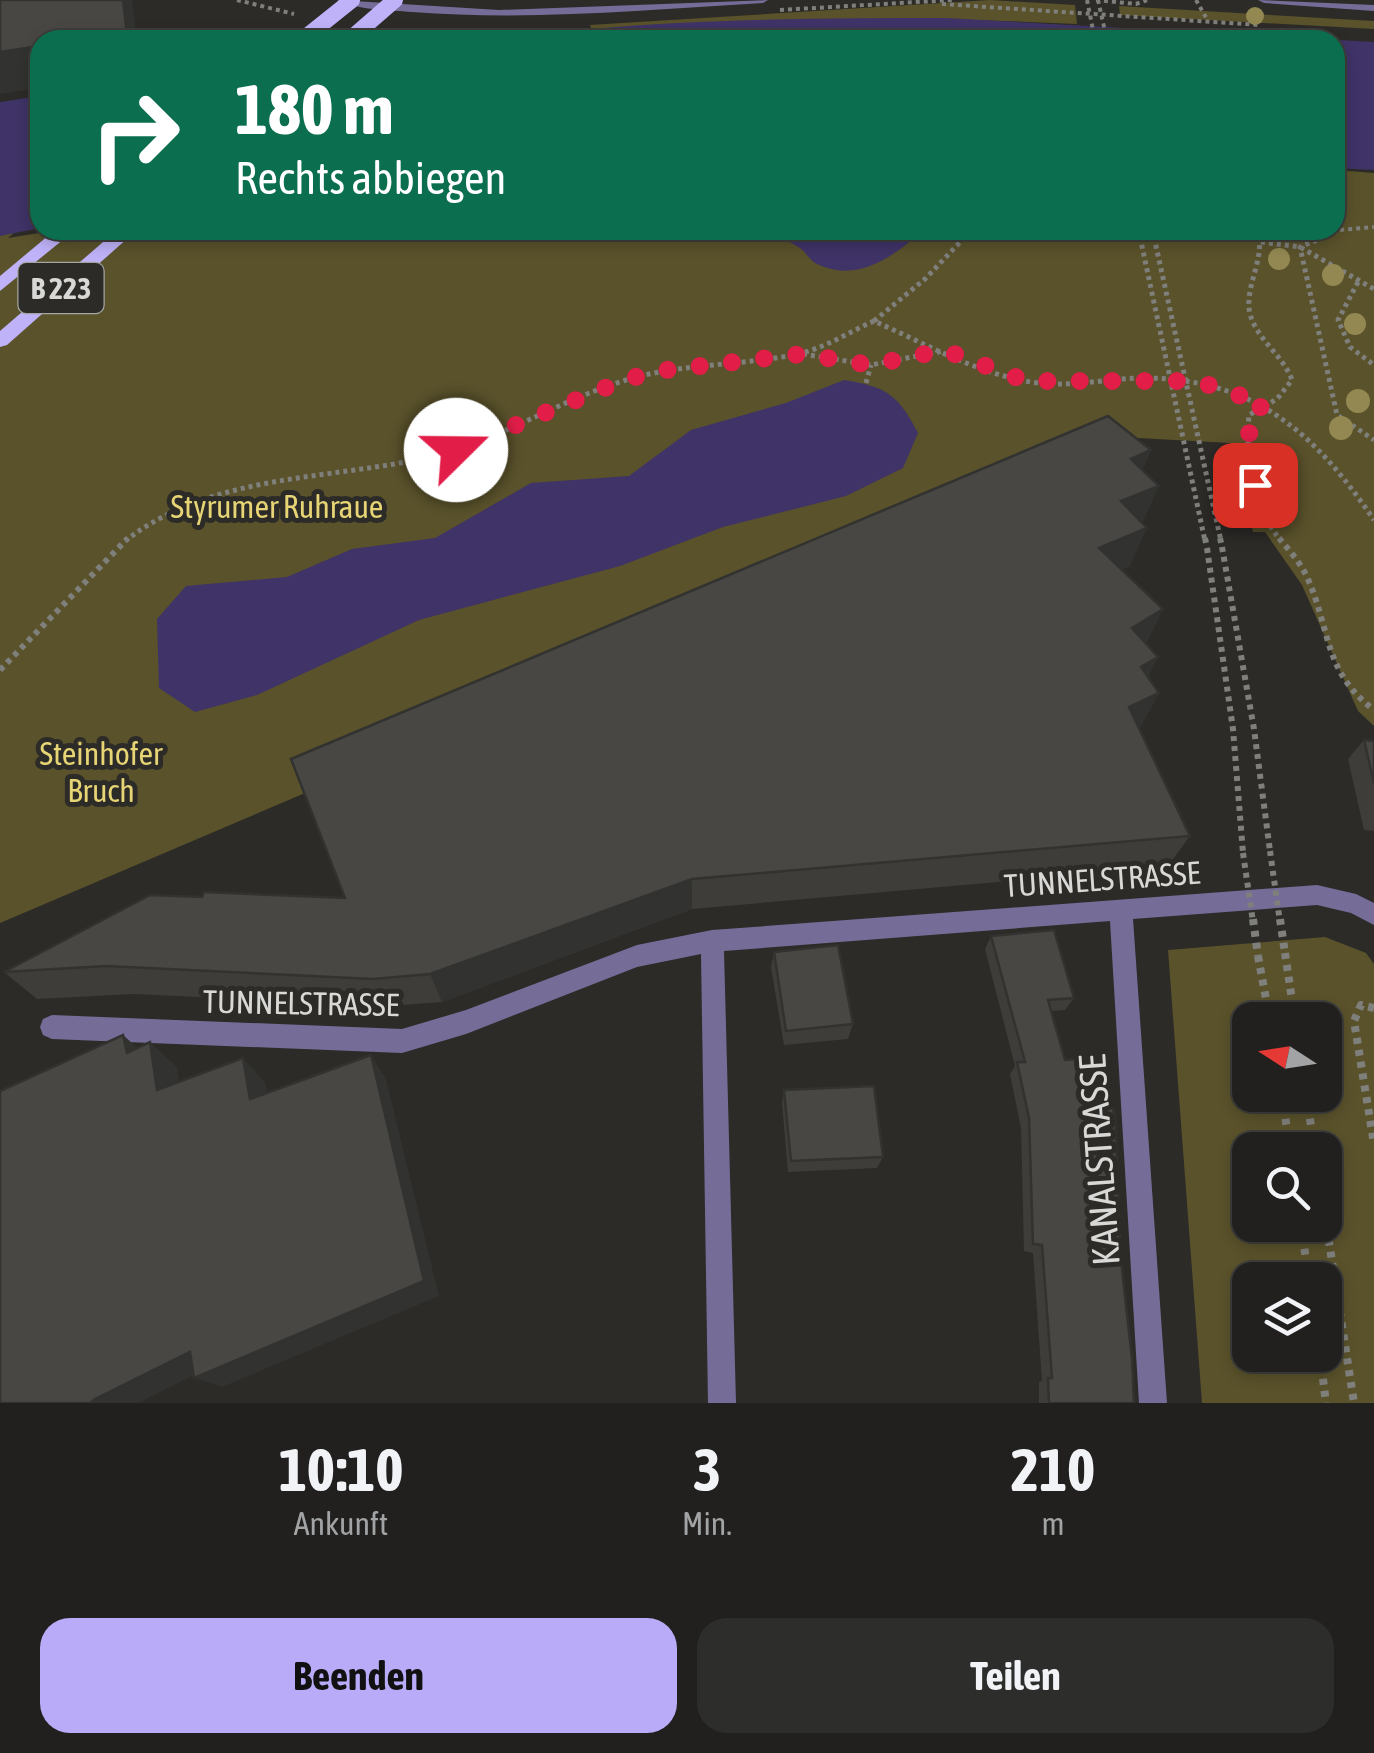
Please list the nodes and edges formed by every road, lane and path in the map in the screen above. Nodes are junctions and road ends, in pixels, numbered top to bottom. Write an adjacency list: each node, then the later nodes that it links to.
1 (342, 0): 4 (lane)
2 (352, 0): 14 (main road, bridge)
3 (395, 0): 15 (main road, bridge)
4 (762, 0)
5 (1087, 0): 16 (path, bridge)
6 (1097, 0): 7 (path); 17 (path, bridge)
7 (1147, 0)
8 (1196, 0): 13 (path)
9 (1264, 0): 11 (street)
10 (920, 2): 12 (path)
11 (1374, 8)
12 (1154, 18)
13 (1209, 22)
14 (314, 30)
15 (360, 30)
16 (1093, 30)
17 (1105, 30): 18 (path)
18 (1120, 30)
19 (1374, 227): 20 (path)
20 (1345, 230)
21 (54, 240): 30 (main road, B 223)
22 (116, 240): 33 (main road, B 223)
23 (961, 240): 32 (path)
24 (1142, 240): 47 (path, bridge)
25 (1154, 240): 48 (path, bridge)
26 (1316, 240): 28 (path)
27 (1262, 242): 28 (path); 39 (path)
28 (1300, 247): 29 (path); 40 (path)
29 (1358, 282): 31 (path); 37 (path)
30 (0, 284)
31 (1374, 289)
32 (874, 321): 34 (path); 35 (path)
33 (0, 341)
34 (944, 350): 36 (path); 39 (path)
35 (802, 354): 36 (path); 42 (path)
36 (871, 365): 38 (path)
37 (1374, 365)
38 (866, 383)
39 (1265, 404): 41 (path); 43 (path)
40 (1372, 435)
41 (1374, 520)
42 (0, 670)
43 (1374, 710)
44 (1120, 912): 45 (street, TUNNELSTRASSE); 46 (street, TUNNELSTRASSE); 55 (street, KANALSTRASSE)
45 (1374, 915)
46 (712, 941): 50 (street, TUNNELSTRASSE); 54 (street)
47 (1267, 1002)
48 (1292, 1002)
49 (1374, 1008): 51 (path)
50 (52, 1027)
51 (1374, 1144)
52 (1329, 1242): 57 (path)
53 (1322, 1372): 56 (path)
54 (722, 1403)
55 (1153, 1403)
56 (1326, 1403)
57 (1354, 1403)

